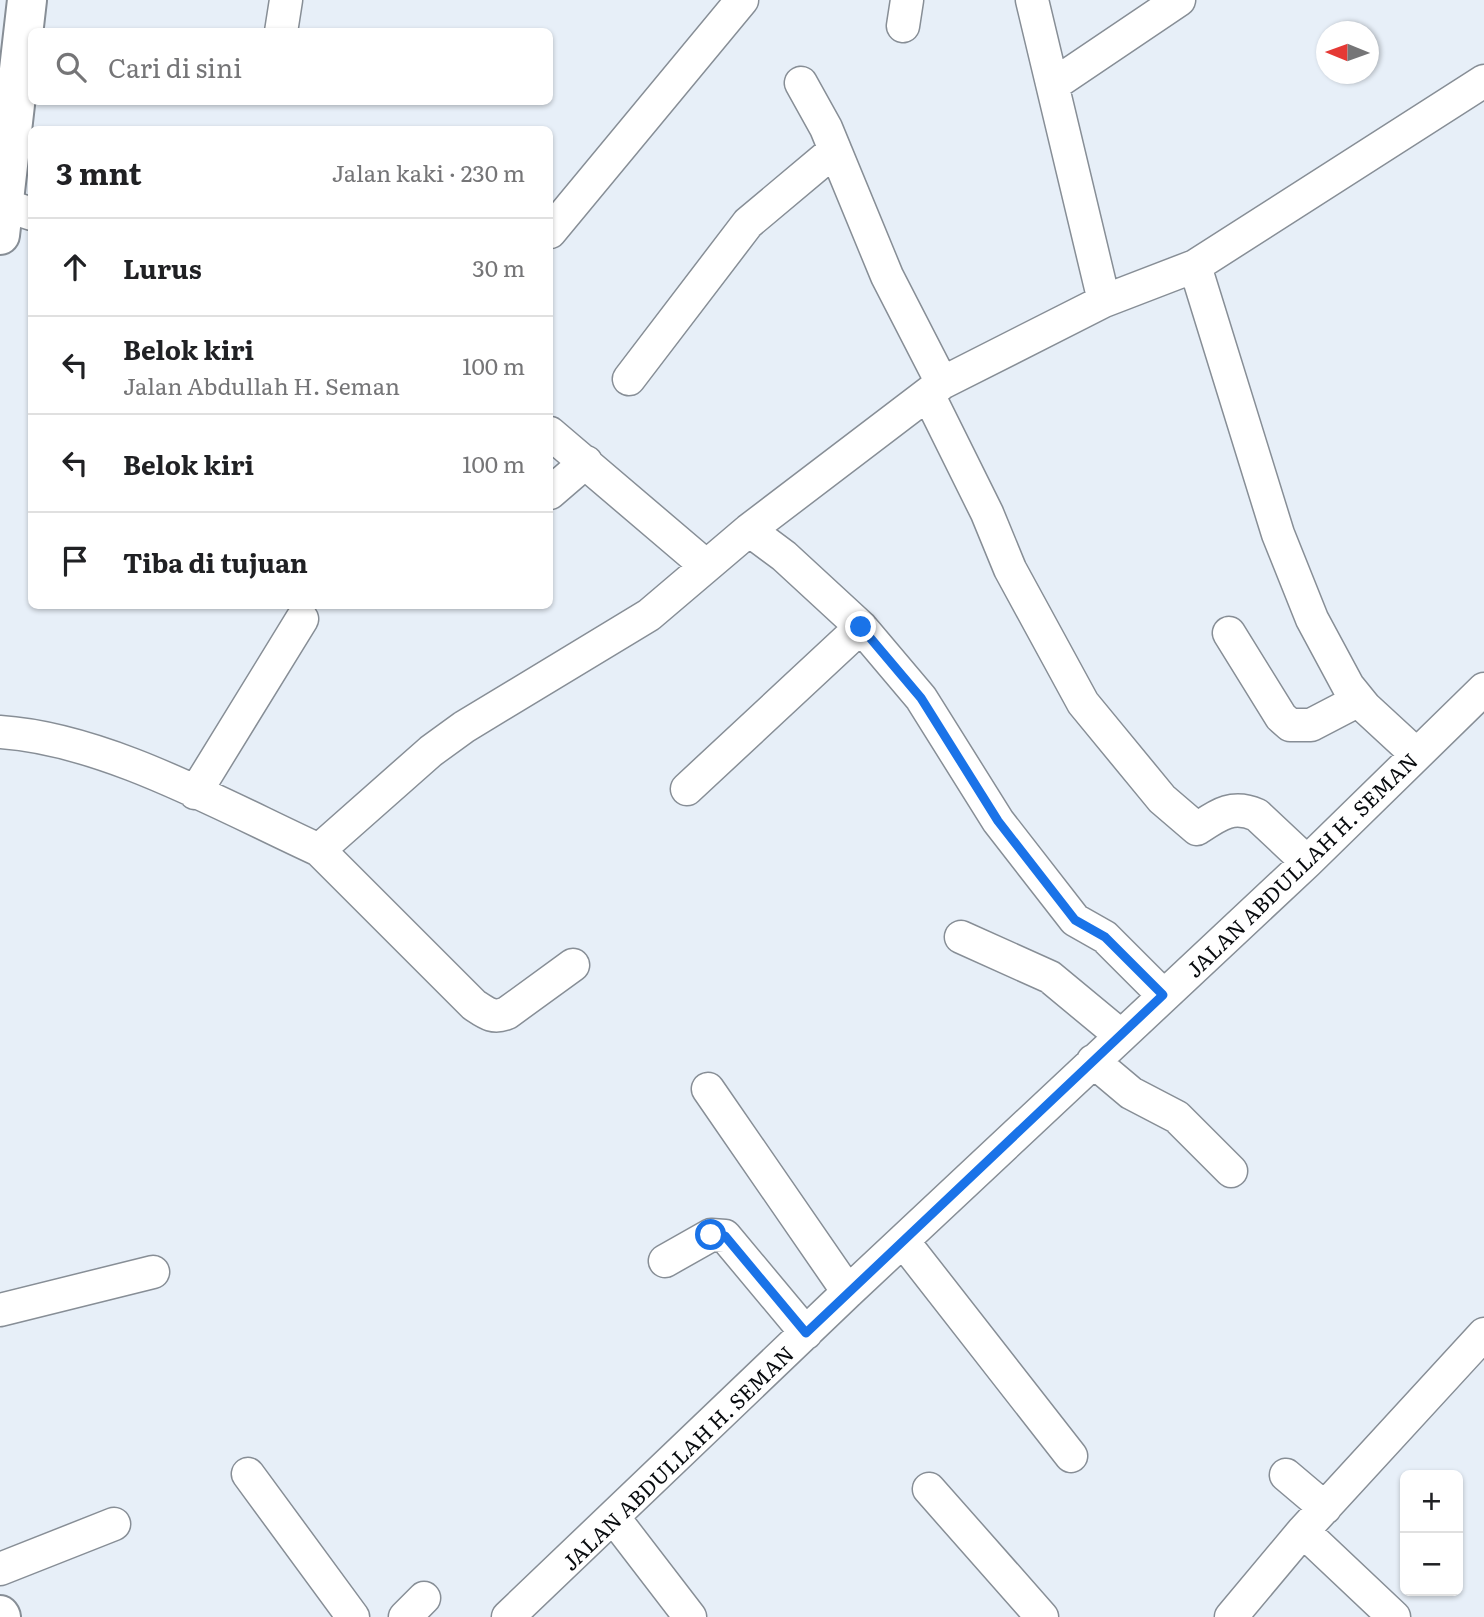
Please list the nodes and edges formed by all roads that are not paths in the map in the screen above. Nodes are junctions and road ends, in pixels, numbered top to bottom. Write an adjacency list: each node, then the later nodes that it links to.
1 (27, 0): 11 (street)
2 (286, 0): 6 (street)
3 (742, 0): 12 (street)
4 (1032, 0): 9 (street)
5 (1179, 0): 9 (street)
6 (282, 28)
7 (1484, 81): 13 (street)
8 (801, 83): 10 (street)
9 (1053, 85): 14 (street)
10 (835, 150): 15 (street); 16 (street)
11 (12, 218)
12 (553, 228)
13 (1195, 265): 14 (street); 26 (street)
14 (1104, 301): 16 (street)
15 (629, 379)
16 (935, 389): 20 (street); 32 (street)
17 (553, 435): 18 (street)
18 (586, 462): 19 (street); 21 (street)
19 (553, 491)
20 (749, 530): 21 (street); 23 (street)
21 (705, 565): 31 (street)
22 (302, 619): 30 (street)
23 (861, 627): 29 (street); 35 (street)
24 (1229, 633): 26 (street)
25 (1484, 688): 28 (street, JALAN ABDULLAH H. SEMAN)
26 (1359, 700): 28 (street)
27 (0, 732): 30 (street)
28 (1416, 754): 32 (street, JALAN ABDULLAH H. SEMAN)
29 (687, 789)
30 (195, 793): 31 (street)
31 (318, 850): 34 (street)
32 (1307, 862): 35 (street, JALAN ABDULLAH H. SEMAN)
33 (961, 937): 36 (street)
34 (573, 965)
35 (1163, 995): 36 (street, JALAN ABDULLAH H. SEMAN)
36 (1120, 1035): 37 (street, JALAN ABDULLAH H. SEMAN)
37 (1093, 1061): 39 (street); 40 (street, JALAN ABDULLAH H. SEMAN)
38 (708, 1089): 43 (street)
39 (1231, 1171)
40 (903, 1241): 43 (street, JALAN ABDULLAH H. SEMAN); 47 (street)
41 (665, 1261): 45 (street)
42 (153, 1272): 44 (street)
43 (848, 1292): 45 (street, JALAN ABDULLAH H. SEMAN)
44 (0, 1310)
45 (806, 1333): 52 (street, JALAN ABDULLAH H. SEMAN)
46 (1484, 1334): 51 (street)
47 (1071, 1455)
48 (247, 1474): 56 (street)
49 (1286, 1475): 51 (street)
50 (929, 1489): 59 (street)
51 (1325, 1508): 54 (street)
52 (614, 1518): 57 (street, JALAN ABDULLAH H. SEMAN); 58 (street)
53 (114, 1524): 55 (street)
54 (1303, 1531): 60 (street); 61 (street)
55 (0, 1569)
56 (354, 1617)
57 (508, 1617)
58 (690, 1617)
59 (1042, 1617)
60 (1231, 1617)
61 (1394, 1617)

